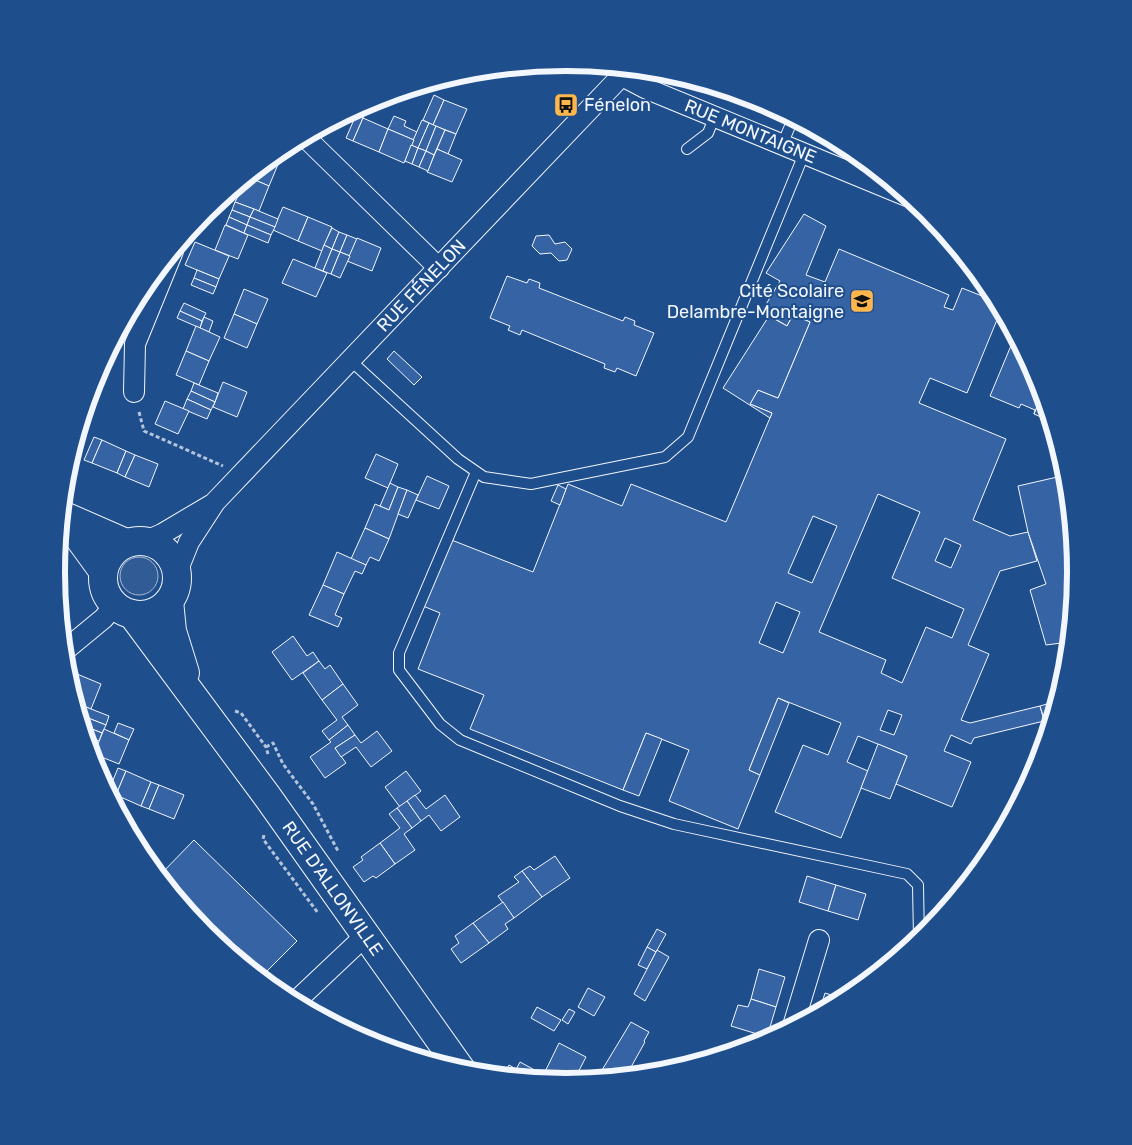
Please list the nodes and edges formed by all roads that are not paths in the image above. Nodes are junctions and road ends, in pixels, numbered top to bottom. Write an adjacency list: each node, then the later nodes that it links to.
1 (622, 75): 10 (street, RUE FÉNELON)
2 (630, 76): 3 (street, RUE MONTAIGNE)
3 (714, 118): 6 (street, RUE MONTAIGNE); 7 (lane)
4 (791, 125): 6 (lane)
5 (310, 142): 10 (street)
6 (782, 145): 8 (street, RUE MONTAIGNE)
7 (687, 149)
8 (804, 154): 9 (street, RUE MONTAIGNE); 14 (lane)
9 (886, 187)
10 (439, 268): 12 (street, RUE FÉNELON)
11 (163, 275): 13 (street)
12 (350, 360): 14 (lane); 15 (street, RUE FÉNELON)
13 (134, 392)
14 (476, 472): 25 (lane)
15 (214, 502): 18 (street, RUE FÉNELON); 20 (street, RUE FÉNELON)
16 (68, 517): 18 (main road)
17 (68, 523): 19 (main road)
18 (136, 542): 19 (main road); 20 (main road)
19 (103, 571): 22 (main road)
20 (177, 572): 21 (main road)
21 (169, 602): 22 (main road); 24 (main road, RUE D'ALLONVILLE)
22 (123, 610): 23 (street); 24 (main road, RUE D'ALLONVILLE)
23 (70, 646)
24 (203, 707): 26 (main road, RUE D'ALLONVILLE)
25 (919, 928)
26 (366, 936): 28 (street); 30 (main road, RUE D'ALLONVILLE)
27 (819, 940): 29 (street)
28 (300, 997)
29 (796, 1018)
30 (455, 1061)

